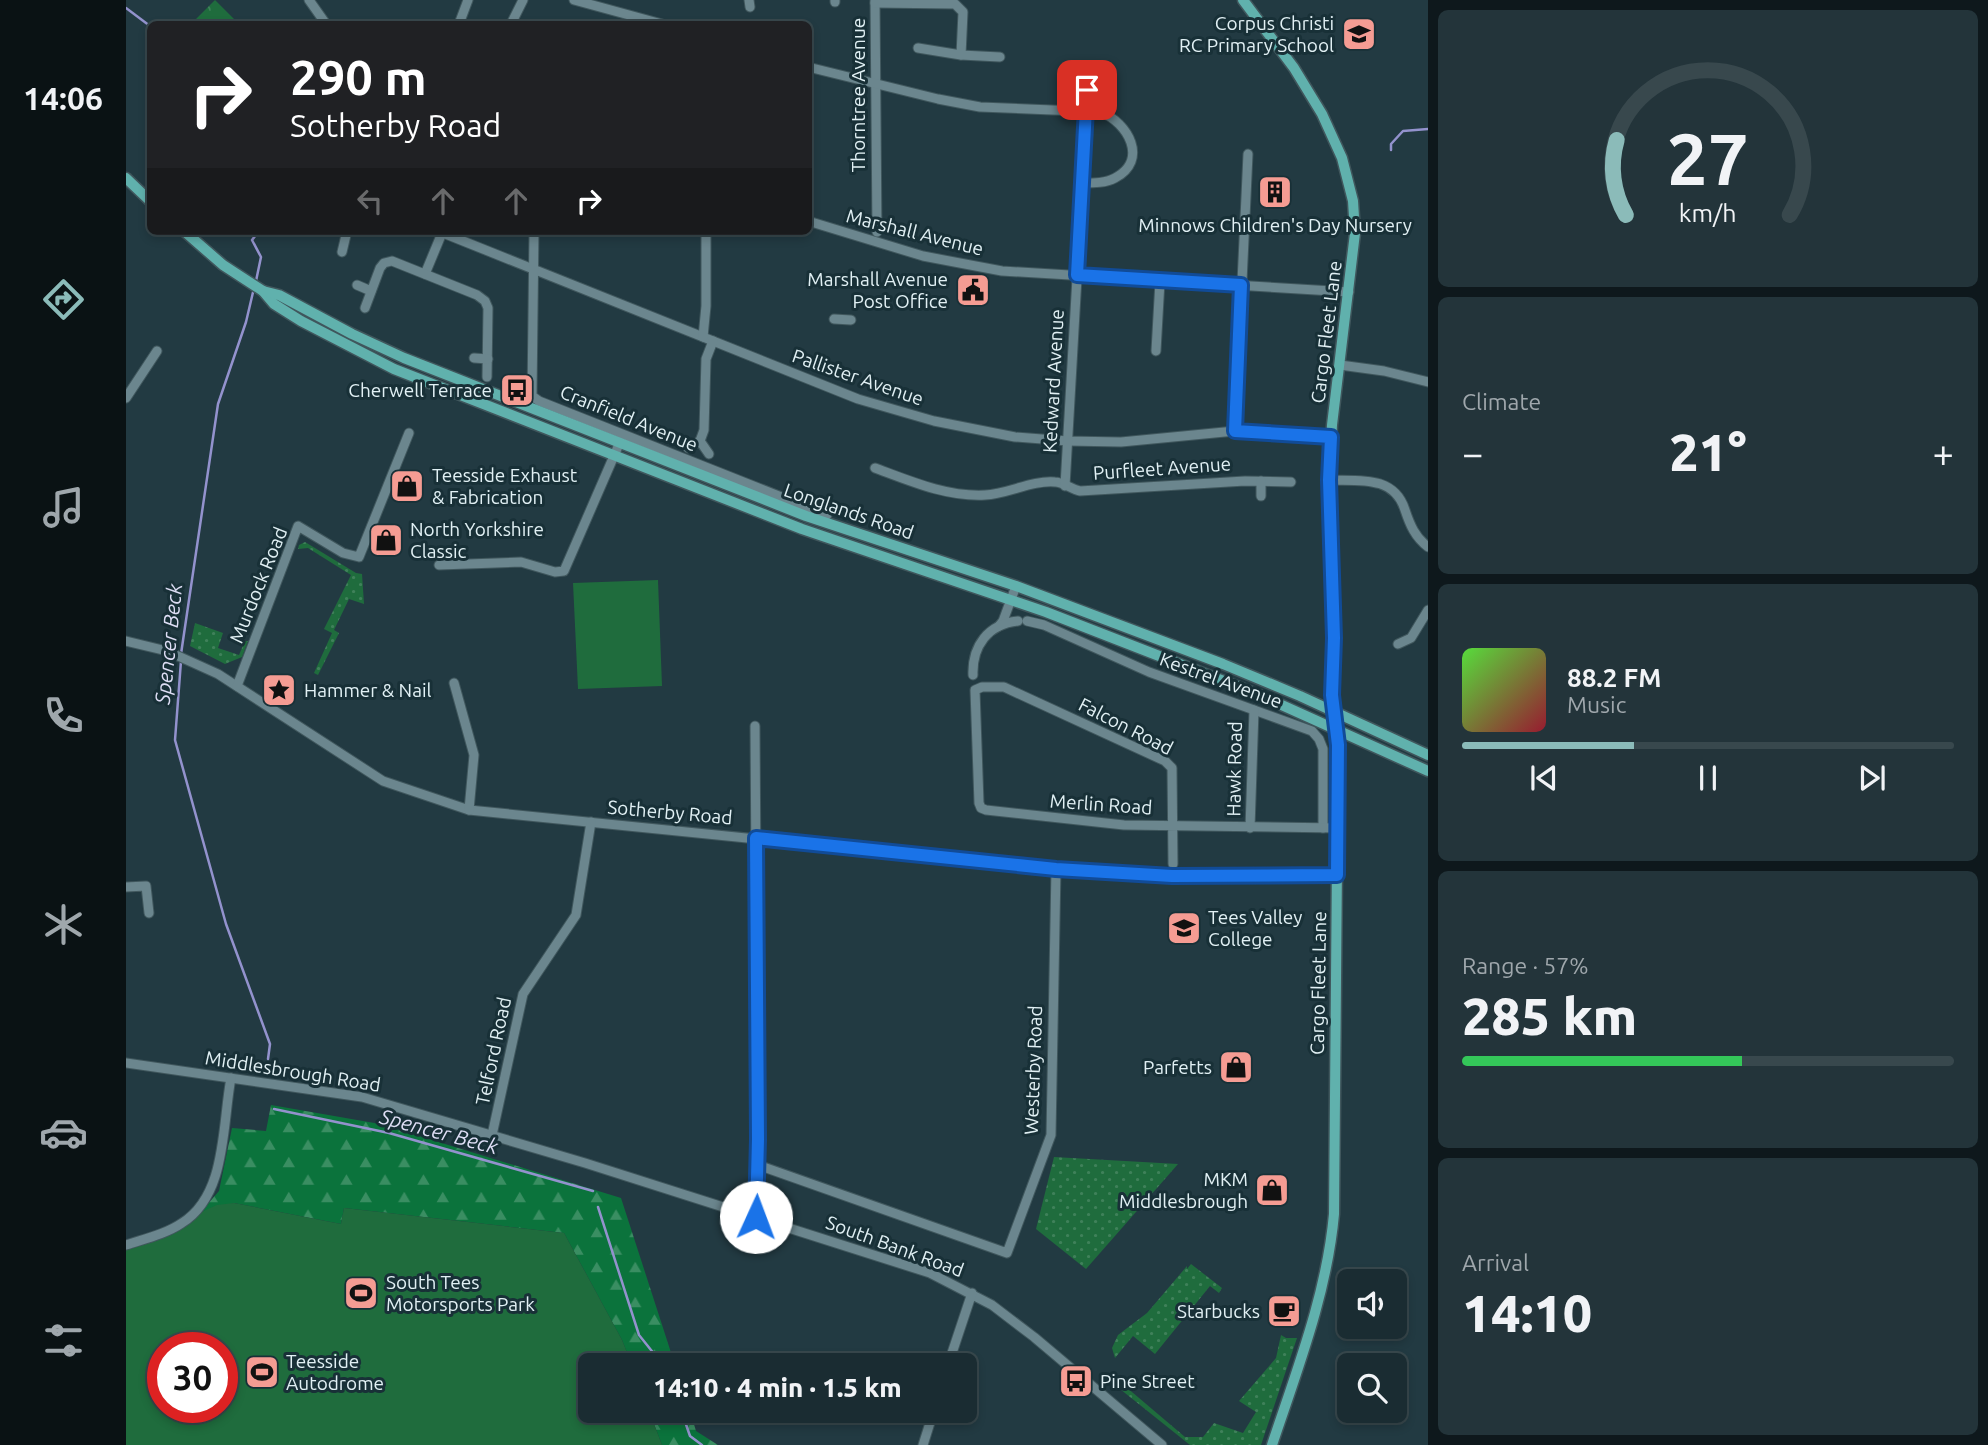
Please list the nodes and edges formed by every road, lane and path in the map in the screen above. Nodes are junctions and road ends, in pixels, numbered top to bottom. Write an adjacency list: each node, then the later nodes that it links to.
1 (309, 0): 7 (street)
2 (468, 0): 8 (street)
3 (523, 0): 9 (street)
4 (574, 0): 10 (street)
5 (1243, 0): 39 (main road, Cargo Fleet Lane)
6 (875, 2): 12 (street); 16 (street, Thorntree Avenue)
7 (324, 21)
8 (460, 21)
9 (515, 21)
10 (651, 21)
11 (918, 48): 12 (street)
12 (961, 55): 13 (street)
13 (1000, 57)
14 (812, 68): 16 (street)
15 (1089, 69): 17 (street, Kedward Avenue)
16 (874, 84): 17 (street); 23 (street, Thorntree Avenue)
17 (1086, 111): 20 (street, Kedward Avenue); 20 (street)
18 (1248, 155): 36 (street)
19 (126, 178): 21 (main road)
20 (1083, 183): 33 (street, Kedward Avenue)
21 (147, 198)
22 (812, 222): 33 (street, Marshall Avenue)
23 (877, 232)
24 (189, 235): 37 (main road)
25 (346, 235): 30 (street)
26 (439, 235): 32 (street)
27 (448, 235): 31 (street, Pallister Avenue)
28 (534, 235): 31 (street, Cranfield Avenue)
29 (706, 235): 43 (street)
30 (342, 252)
31 (534, 269): 43 (street, Pallister Avenue); 68 (street, Cranfield Avenue)
32 (425, 274): 38 (street); 48 (street)
33 (1077, 275): 34 (street, Marshall Avenue); 57 (street, Kedward Avenue)
34 (1160, 281): 36 (street, Marshall Avenue); 46 (street)
35 (357, 285): 38 (street)
36 (1241, 285): 39 (street, Marshall Avenue); 53 (street)
37 (261, 290): 58 (main road, Longlands Road); 60 (main road, Longlands Road)
38 (371, 291): 40 (street)
39 (1349, 292): 49 (main road, Cargo Fleet Lane)
40 (365, 308)
41 (834, 319): 42 (street)
42 (851, 320)
43 (703, 337): 44 (street, Pallister Avenue)
44 (713, 341): 56 (street); 57 (street, Pallister Avenue)
45 (157, 351): 52 (street)
46 (1156, 351)
47 (474, 358): 48 (street)
48 (488, 359): 50 (street)
49 (1340, 365): 51 (street); 55 (main road, Cargo Fleet Lane)
50 (487, 377)
51 (1428, 382)
52 (126, 398)
53 (1235, 431): 55 (street, Pallister Avenue); 57 (street, Pallister Avenue)
54 (409, 433): 79 (street, Murdock Road)
55 (1331, 437): 63 (main road, Cargo Fleet Lane)
56 (700, 440): 59 (street); 61 (street)
57 (1068, 440): 66 (street, Kedward Avenue)
58 (620, 442): 60 (street); 71 (main road, Longlands Road)
59 (688, 449)
60 (614, 454): 70 (street); 72 (main road, Longlands Road)
61 (709, 454)
62 (875, 468): 66 (street, Purfleet Avenue)
63 (1329, 480): 69 (street); 82 (main road, Cargo Fleet Lane)
64 (1261, 481): 65 (street, Purfleet Avenue); 66 (street, Purfleet Avenue); 67 (street)
65 (1291, 482)
66 (1065, 486)
67 (1261, 496)
68 (827, 515)
69 (1428, 547)
70 (439, 565)
71 (1016, 586): 72 (street); 82 (main road, Longlands Road)
72 (1009, 605): 74 (street); 84 (main road, Longlands Road)
73 (1428, 610): 76 (street)
74 (998, 627): 77 (street); 81 (street, Kestrel Avenue)
75 (126, 641): 79 (street, Sotherby Road)
76 (1398, 645)
77 (973, 675)
78 (454, 684): 87 (street)
79 (237, 686): 87 (street, Sotherby Road)
80 (975, 690): 89 (street, Falcon Road); 89 (street, Merlin Road)
81 (1254, 710): 90 (street, Hawk Road); 91 (street, Kestrel Avenue)
82 (1334, 712): 84 (main road, Cargo Fleet Lane); 85 (main road, Longlands Road)
83 (755, 726): 93 (street)
84 (1336, 730): 86 (main road, Longlands Road); 92 (main road, Cargo Fleet Lane)
85 (1428, 755)
86 (1428, 771)
87 (470, 810): 88 (street, Sotherby Road)
88 (591, 822): 93 (street, Sotherby Road); 101 (street, Telford Road)
89 (1172, 827): 90 (street, Merlin Road); 94 (street, Falcon Road)
90 (1250, 828): 91 (street, Merlin Road)
91 (1322, 828): 92 (street, Merlin Road)
92 (1337, 828): 96 (main road, Cargo Fleet Lane)
93 (756, 838): 95 (street, Sotherby Road); 102 (street)
94 (1172, 864)
95 (1056, 869): 96 (street, Sotherby Road); 102 (street, Westerby Road)
96 (1337, 875): 110 (main road, Cargo Fleet Lane)
97 (126, 887): 98 (street)
98 (149, 913)
99 (126, 1063): 100 (street, Middlesbrough Road)
100 (231, 1079): 101 (street, Middlesbrough Road); 104 (street)
101 (492, 1135): 103 (street, South Bank Road)
102 (758, 1165): 103 (street)
103 (756, 1217): 105 (street, South Bank Road)
104 (126, 1245)
105 (972, 1293): 106 (street); 109 (street, South Bank Road)
106 (952, 1353)
107 (930, 1423): 108 (street)
108 (923, 1445)
109 (1162, 1445)
110 (1272, 1445)

